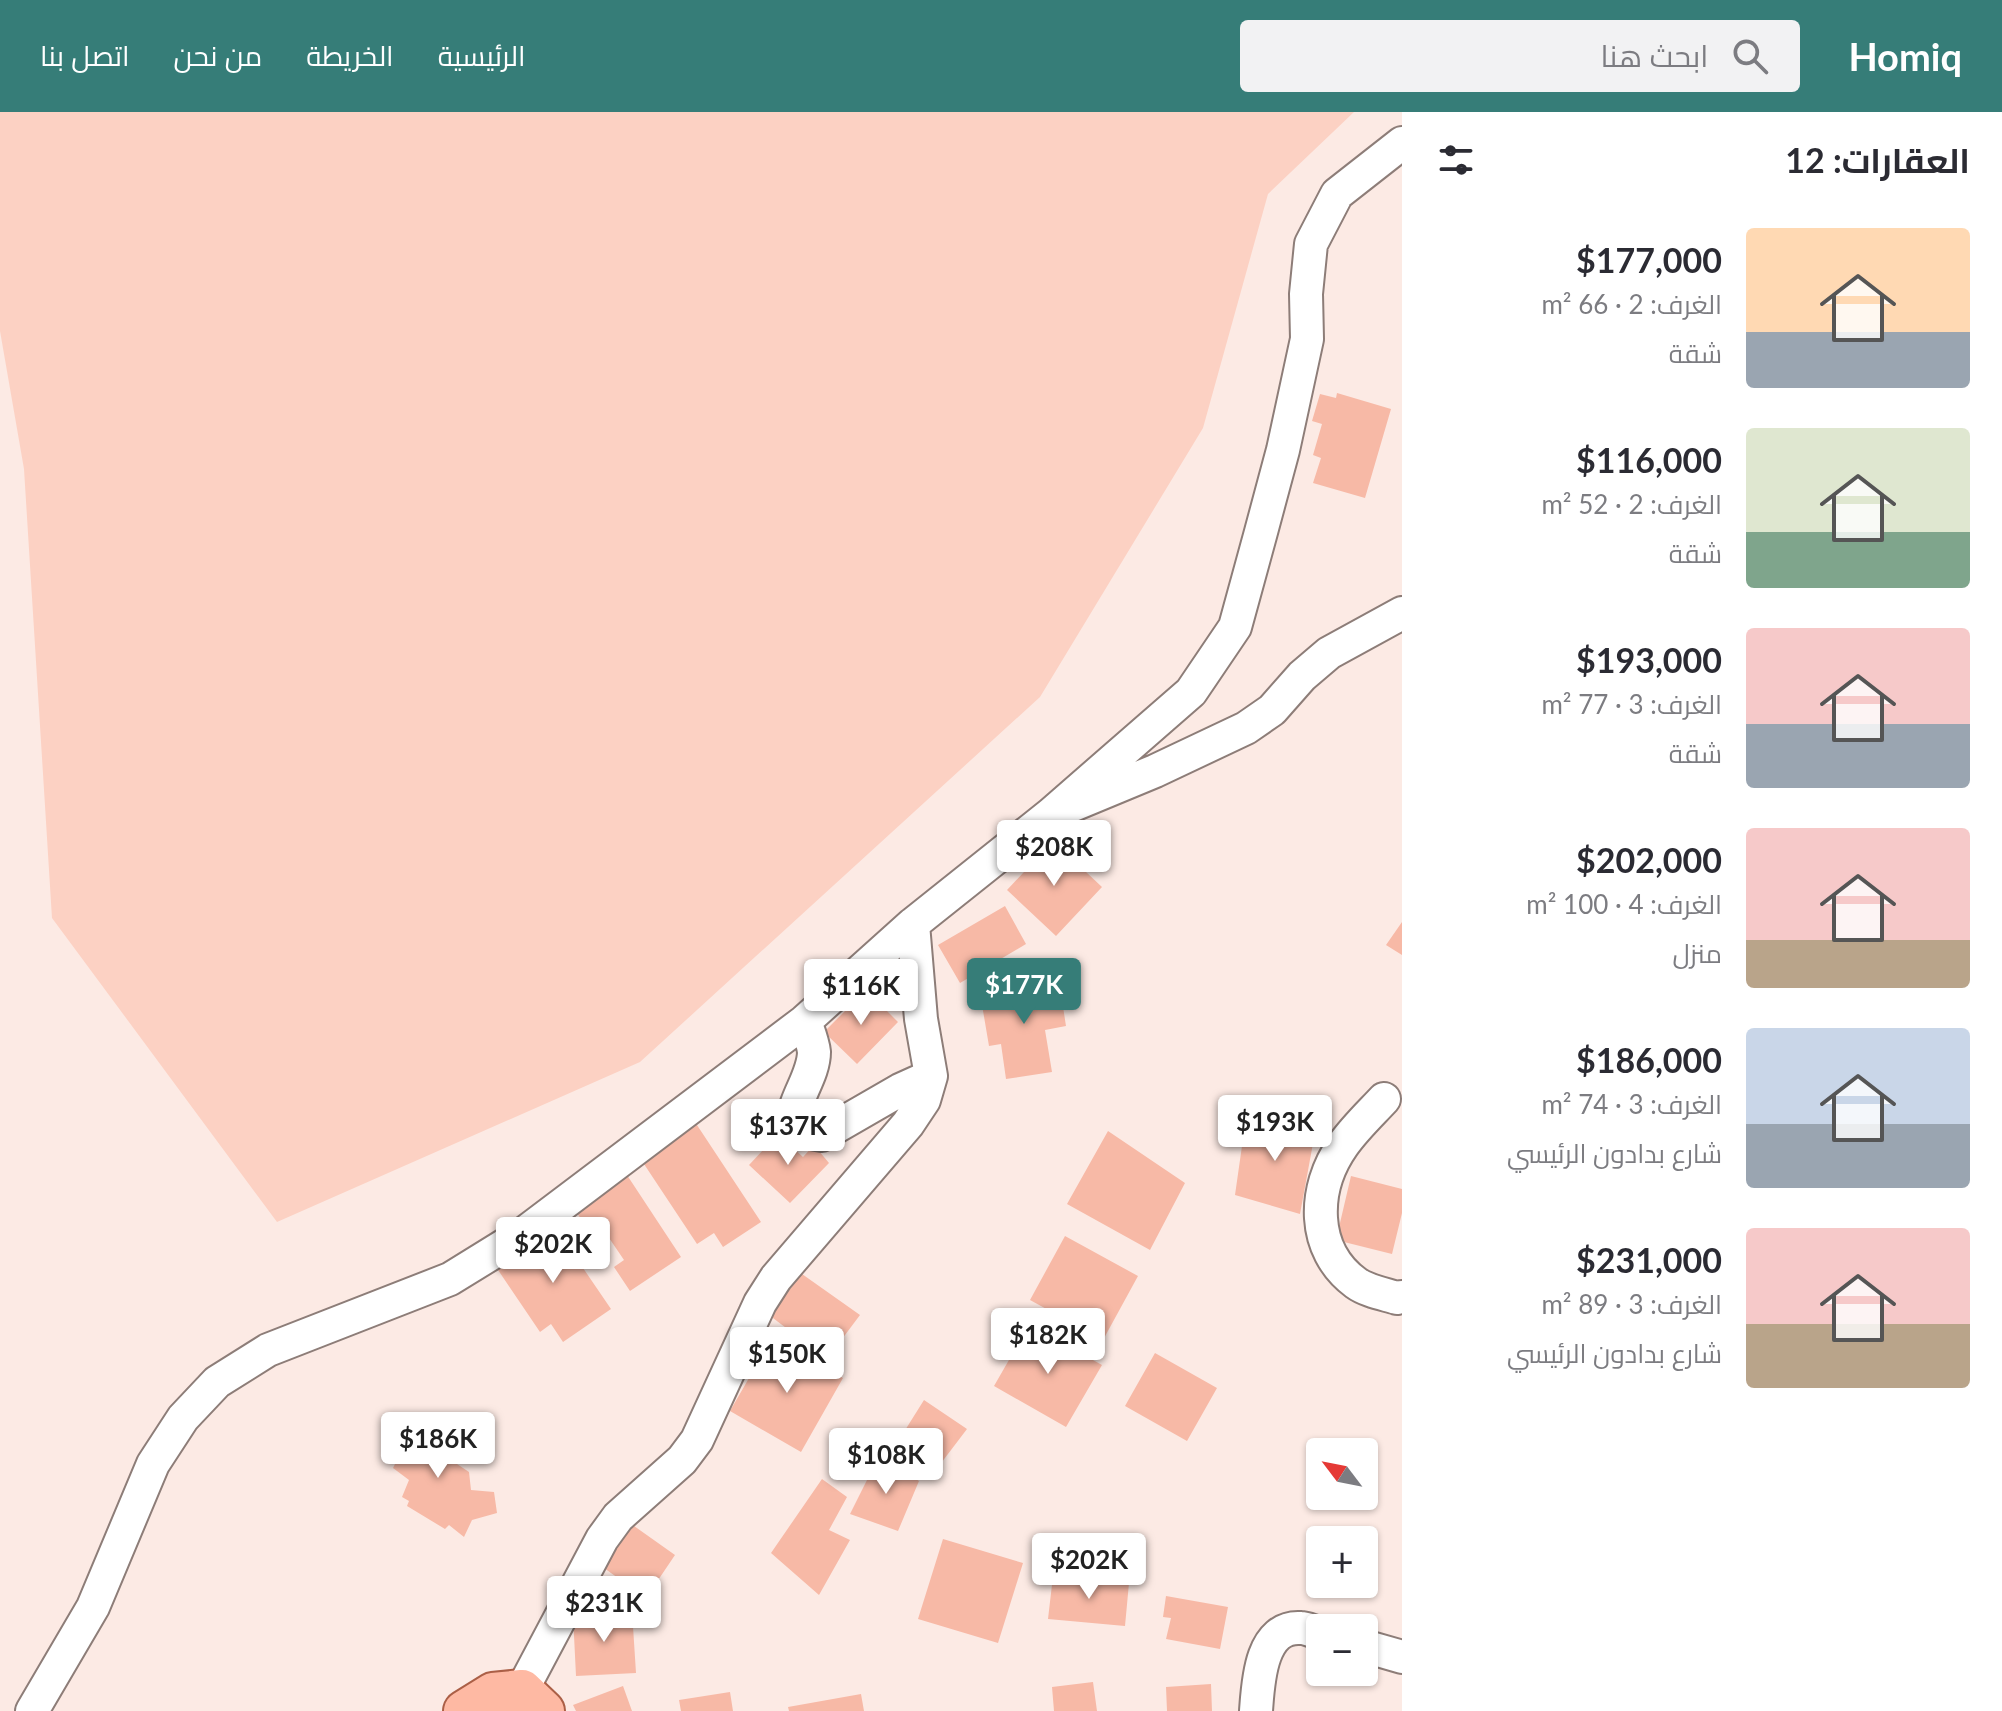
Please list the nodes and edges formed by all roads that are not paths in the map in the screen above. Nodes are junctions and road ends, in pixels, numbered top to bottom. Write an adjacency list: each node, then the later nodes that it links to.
1 (1402, 143): 3 (street)
2 (1402, 613): 3 (street)
3 (1051, 814): 4 (street)
4 (913, 924): 5 (street); 6 (street)
5 (805, 1021): 6 (street); 13 (street)
6 (931, 1076): 12 (street)
7 (1384, 1099): 8 (street)
8 (1402, 1297)
9 (1306, 1630): 15 (street)
10 (1378, 1650): 11 (street)
11 (1402, 1657)
12 (533, 1701): 14 (main road)
13 (32, 1711)
14 (464, 1711)
15 (1256, 1711)

